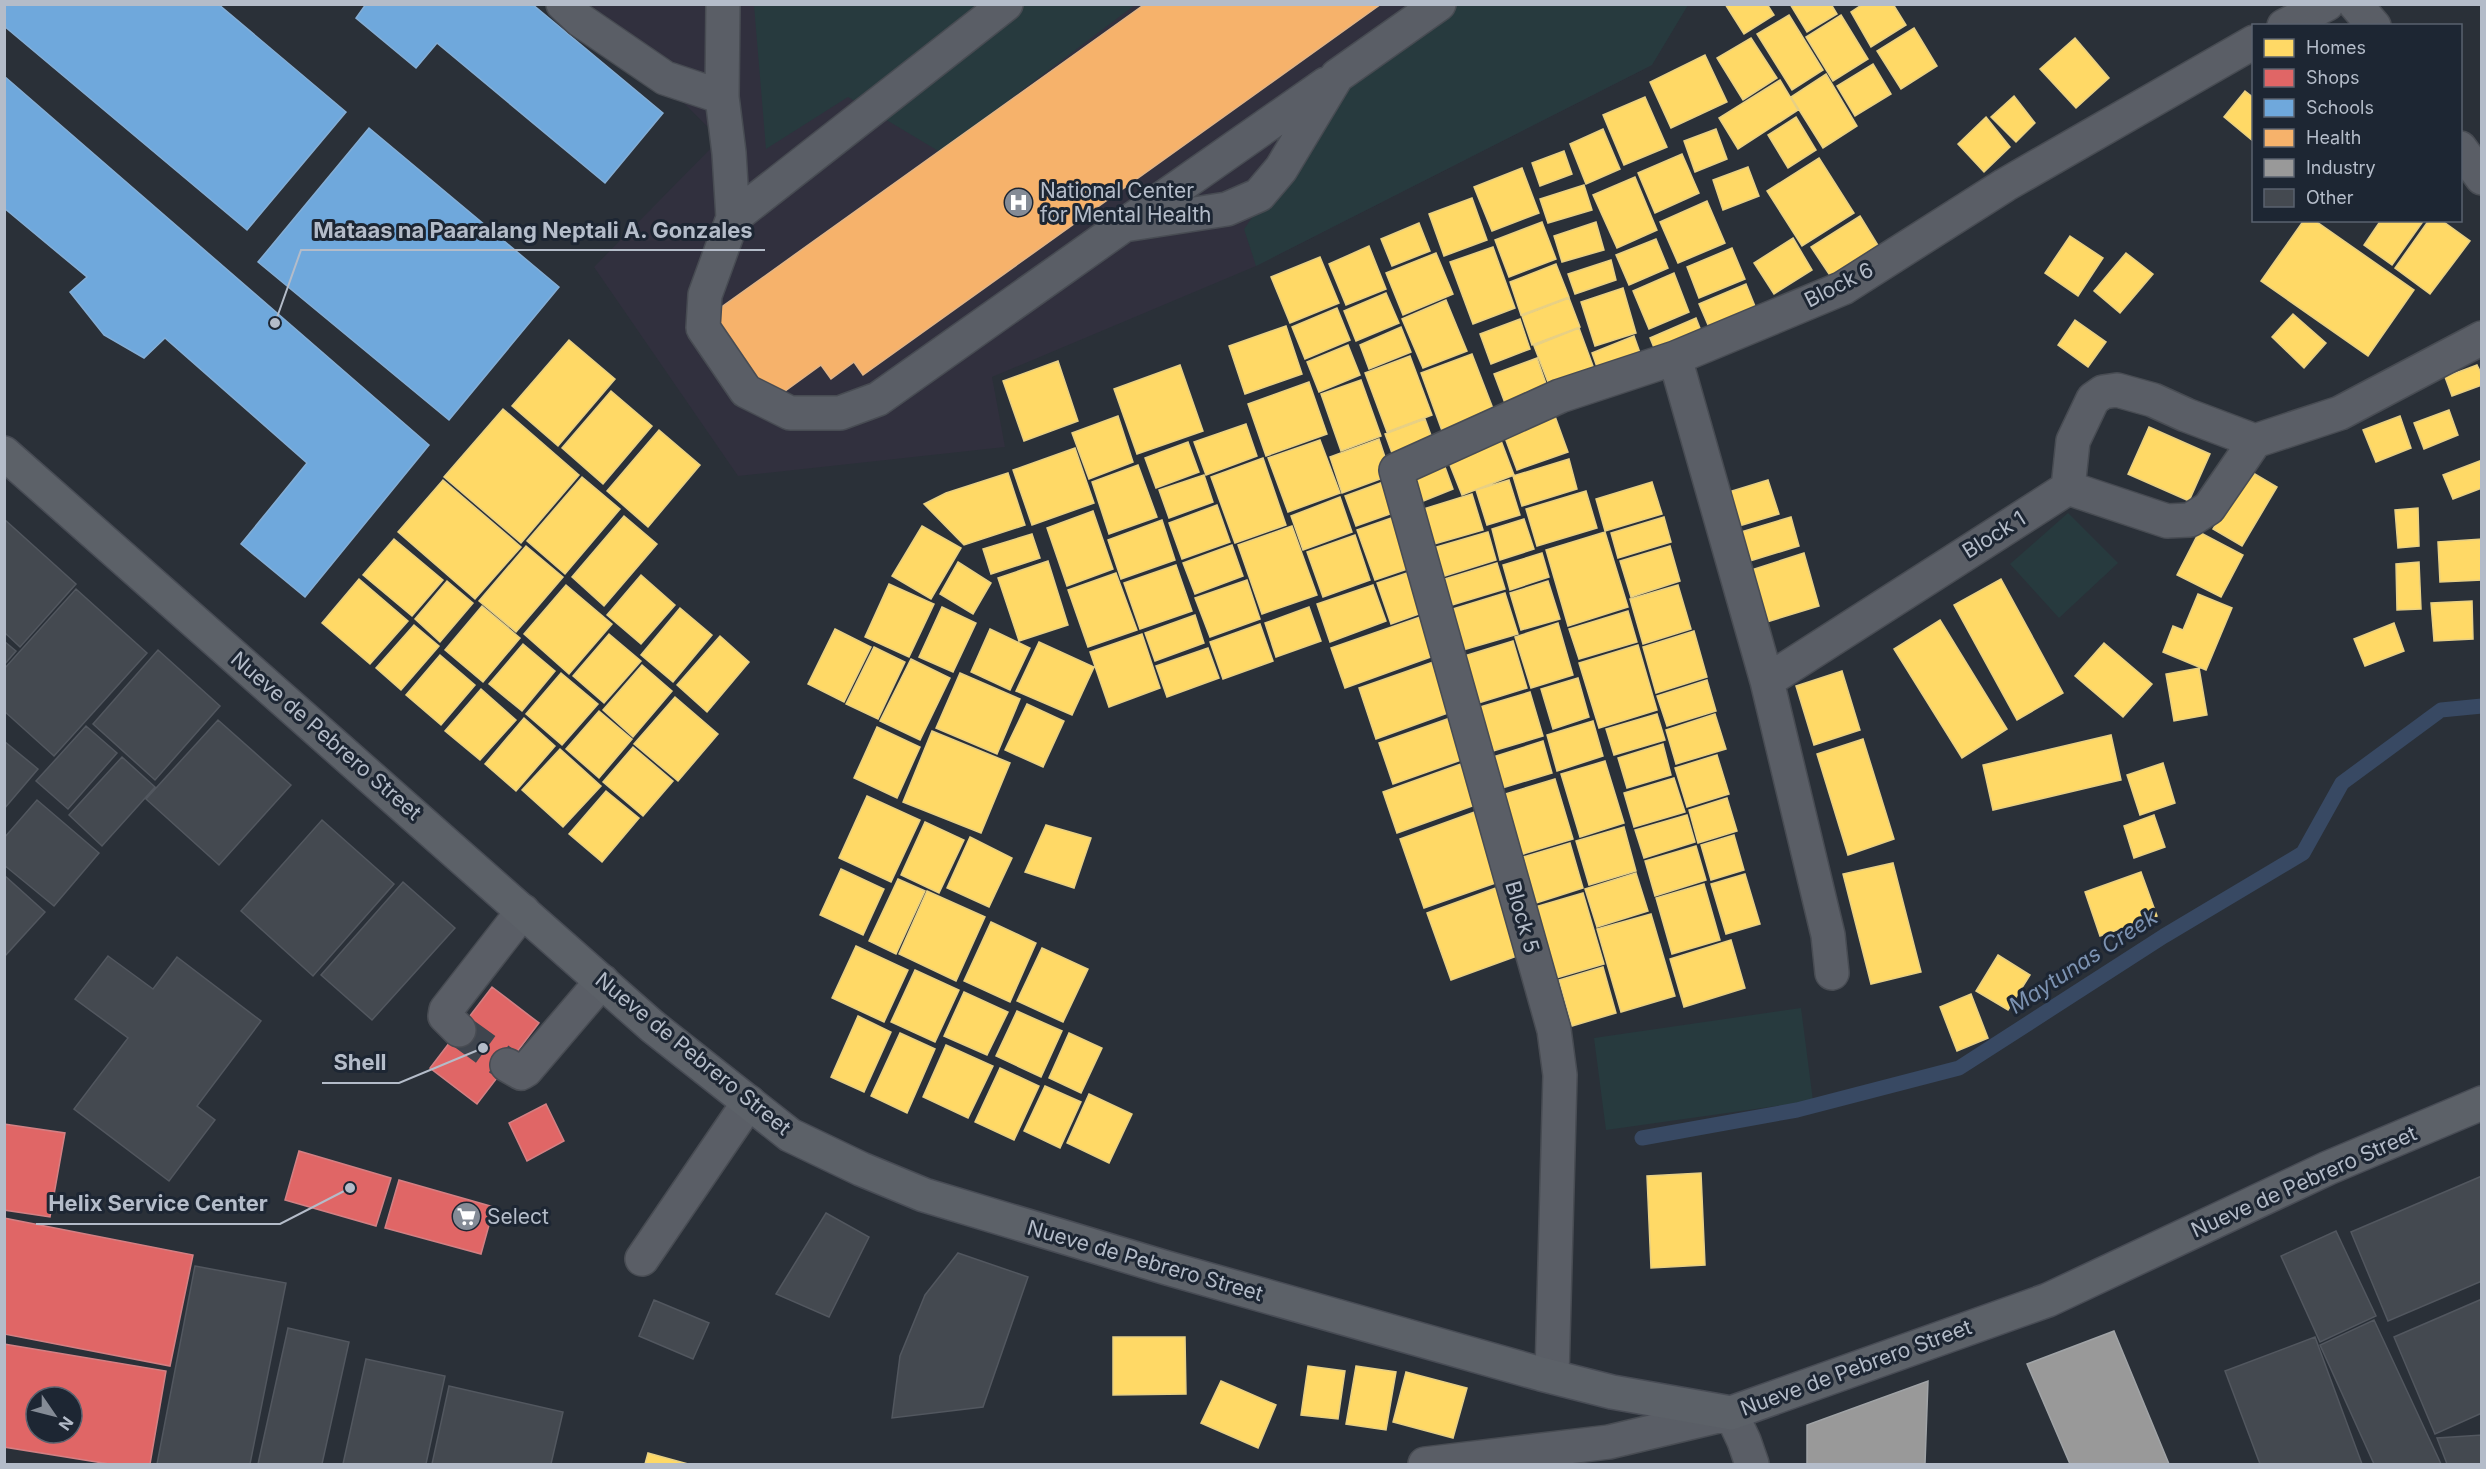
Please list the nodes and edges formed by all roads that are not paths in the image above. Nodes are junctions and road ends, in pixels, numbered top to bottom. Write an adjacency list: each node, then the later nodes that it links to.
1 (563, 4): 11 (street)
2 (723, 4): 11 (street)
3 (1006, 4): 14 (street)
4 (1439, 4): 10 (street)
5 (2327, 4): 7 (street)
6 (2355, 4): 8 (street)
7 (2288, 24)
8 (2372, 24)
9 (2252, 43): 17 (street, Block 6)
10 (1337, 76): 15 (street); 15 (street)
11 (722, 97): 14 (street)
12 (2462, 151): 13 (street)
13 (2481, 178)
14 (733, 218): 15 (street)
15 (1124, 225)
16 (2481, 338): 18 (street)
17 (1675, 358): 20 (street, Block 6); 22 (street)
18 (2255, 441): 21 (street); 21 (street)
19 (4, 453): 23 (main road, Nueve de Pebrero Street)
20 (1396, 470): 31 (street, Block 5)
21 (2068, 488): 22 (street, Block 1)
22 (1767, 681): 24 (street)
23 (523, 911): 25 (main road, Nueve de Pebrero Street); 26 (street)
24 (1832, 974)
25 (602, 981): 27 (street); 28 (main road, Nueve de Pebrero Street)
26 (459, 1030)
27 (507, 1065)
28 (749, 1102): 30 (street); 31 (main road, Nueve de Pebrero Street)
29 (2481, 1103): 32 (main road, Nueve de Pebrero Street)
30 (642, 1259)
31 (1552, 1376): 32 (main road, Nueve de Pebrero Street)
32 (1731, 1413): 33 (street); 34 (street)
33 (1425, 1464)
34 (1752, 1464)

